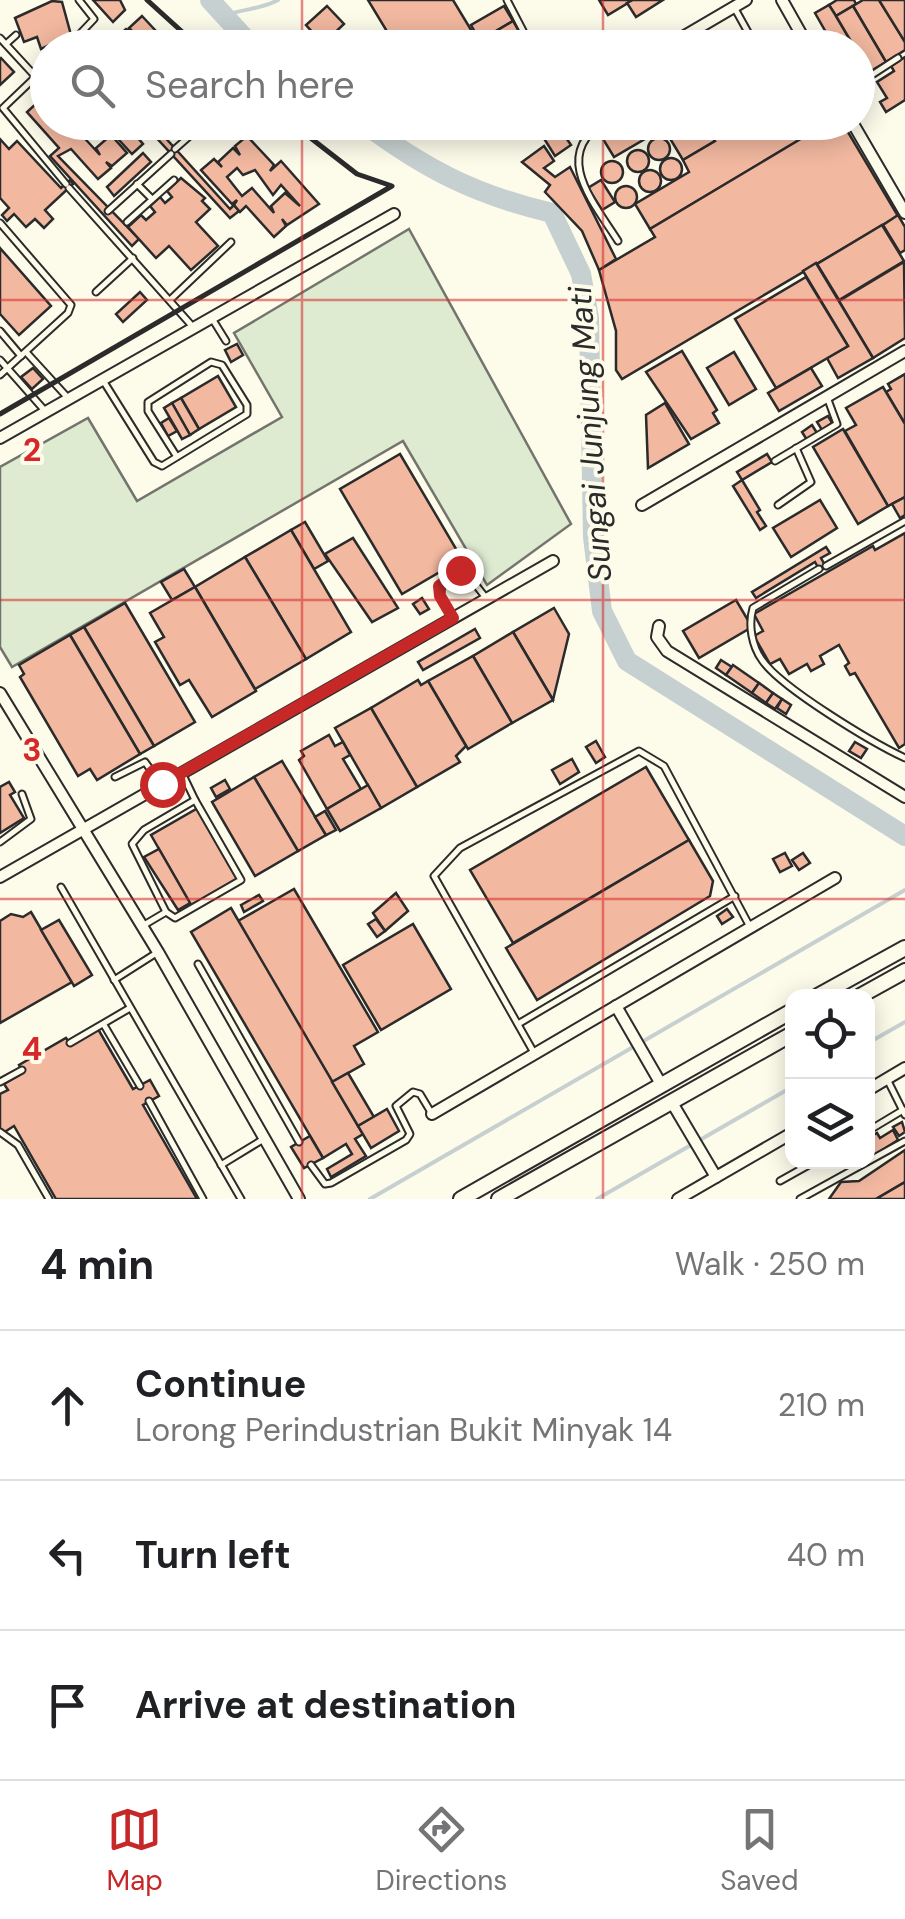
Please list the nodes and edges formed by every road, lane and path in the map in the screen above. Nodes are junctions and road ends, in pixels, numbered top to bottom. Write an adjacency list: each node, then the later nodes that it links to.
1 (79, 0): 6 (lane)
2 (507, 0): 7 (lane)
3 (746, 0): 5 (street)
4 (782, 0): 10 (street)
5 (734, 7): 8 (street); 9 (lane)
6 (83, 30)
7 (523, 30)
8 (695, 30)
9 (746, 30)
10 (799, 30)
11 (16, 35): 13 (lane)
12 (0, 38): 13 (lane)
13 (6, 44): 15 (lane)
14 (898, 58): 16 (lane)
15 (30, 70)
16 (875, 73)
17 (30, 81): 26 (lane)
18 (186, 140): 22 (lane)
19 (582, 140): 29 (lane)
20 (862, 140): 24 (street)
21 (174, 180): 23 (lane)
22 (137, 184): 23 (lane); 26 (lane)
23 (152, 199): 27 (lane)
24 (905, 213)
25 (394, 214): 34 (street)
26 (103, 215): 31 (lane)
27 (127, 222)
28 (0, 223): 39 (lane)
29 (618, 241)
30 (231, 242): 33 (lane)
31 (133, 258): 32 (lane); 33 (lane)
32 (96, 292)
33 (170, 300): 35 (lane)
34 (214, 320): 35 (street); 37 (lane)
35 (195, 330): 43 (street)
36 (0, 331): 39 (lane)
37 (226, 341)
38 (905, 351): 44 (street)
39 (23, 354): 41 (lane); 45 (lane)
40 (0, 360): 41 (lane)
41 (8, 368): 42 (lane); 46 (lane)
42 (0, 375)
43 (103, 379): 45 (street); 49 (lane)
44 (827, 397): 48 (lane); 51 (street)
45 (69, 399): 46 (street)
46 (46, 412): 47 (street)
47 (0, 438)
48 (796, 448): 50 (lane); 52 (lane)
49 (177, 457): 49 (lane)
50 (774, 461)
51 (642, 505)
52 (778, 505)
53 (905, 521): 59 (lane)
54 (554, 561): 55 (street)
55 (487, 599): 56 (street); 56 (lane)
56 (453, 618): 60 (street)
57 (658, 626): 64 (street)
58 (0, 693): 66 (street)
59 (905, 758)
60 (182, 773): 62 (street); 65 (lane)
61 (115, 777): 62 (lane)
62 (162, 784): 66 (street)
63 (22, 794): 67 (lane)
64 (905, 797)
65 (196, 800): 72 (lane); 72 (lane)
66 (83, 829): 68 (street); 73 (street)
67 (0, 842)
68 (0, 877)
69 (835, 878): 74 (street)
70 (61, 886): 79 (lane)
71 (735, 896): 74 (lane); 85 (lane); 85 (lane)
72 (166, 912): 73 (lane)
73 (142, 926): 76 (street)
74 (750, 928): 82 (street)
75 (905, 948): 80 (main road)
76 (158, 952): 79 (lane); 104 (street)
77 (198, 964): 106 (lane)
78 (905, 972): 81 (main road)
79 (114, 980): 83 (lane)
80 (831, 989)
81 (873, 989)
82 (616, 1006): 89 (street); 94 (street)
83 (130, 1008): 86 (lane); 108 (lane)
84 (785, 1014): 94 (main road)
85 (518, 1024): 89 (lane)
86 (104, 1025): 88 (lane); 95 (lane)
87 (785, 1038): 98 (main road)
88 (70, 1044)
89 (535, 1054): 100 (street)
90 (905, 1068): 92 (street)
91 (22, 1070): 93 (lane)
92 (887, 1078): 96 (street); 99 (lane)
93 (0, 1082)
94 (661, 1084): 116 (main road)
95 (140, 1086)
96 (875, 1086)
97 (150, 1101): 113 (lane)
98 (671, 1101): 110 (street); 117 (main road)
99 (904, 1113): 101 (lane)
100 (432, 1114): 107 (lane)
101 (875, 1128)
102 (0, 1132): 112 (lane)
103 (785, 1137): 110 (street)
104 (265, 1139): 108 (lane); 115 (street)
105 (905, 1141): 119 (lane)
106 (299, 1142)
107 (311, 1164)
108 (221, 1165): 114 (lane)
109 (801, 1169): 111 (lane)
110 (716, 1177): 118 (street)
111 (780, 1181)
112 (49, 1199)
113 (203, 1199)
114 (241, 1199)
115 (299, 1199)
116 (461, 1199)
117 (500, 1199)
118 (678, 1199)
119 (800, 1199)

